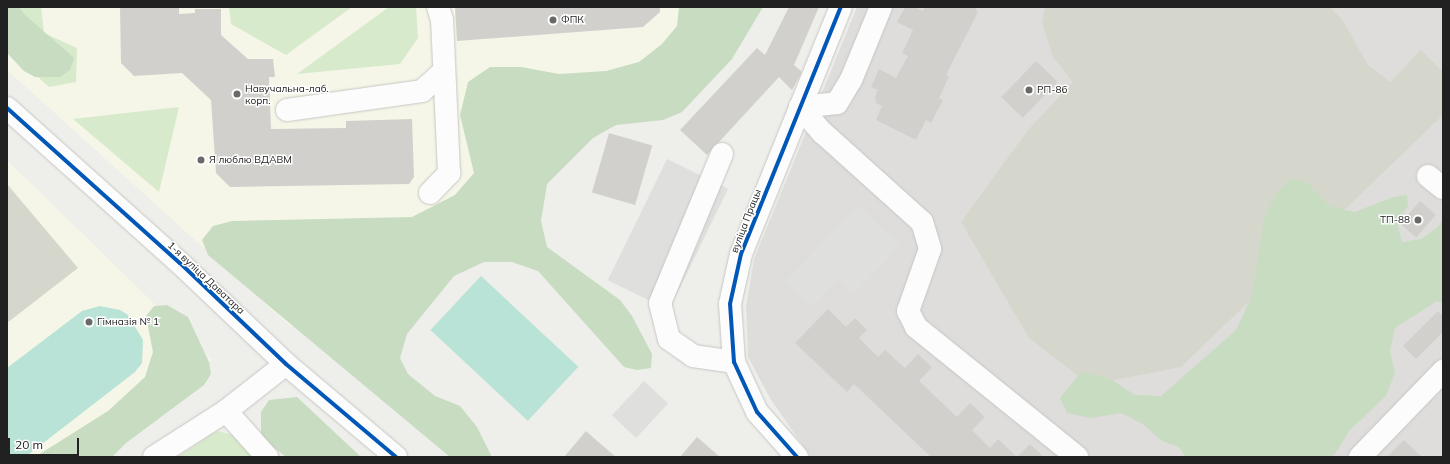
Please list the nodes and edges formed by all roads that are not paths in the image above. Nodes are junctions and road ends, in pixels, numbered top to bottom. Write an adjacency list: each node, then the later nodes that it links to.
1 (438, 7): 4 (street)
2 (841, 7): 6 (street, вуліца Працы)
3 (880, 7): 6 (street)
4 (443, 72): 7 (street); 9 (street)
5 (7, 108): 11 (street, 1-я вуліца Даватара)
6 (800, 108): 10 (street, вуліца Працы); 18 (street)
7 (288, 110)
8 (722, 154): 10 (street)
9 (430, 193)
10 (734, 362): 17 (street, вуліца Працы)
11 (286, 364): 13 (street); 16 (street, 1-я вуліца Даватара)
12 (1443, 371): 19 (street)
13 (226, 411): 14 (street); 15 (street)
14 (154, 457)
15 (267, 457)
16 (396, 457)
17 (797, 457)
18 (1077, 457)
19 (1360, 457)

